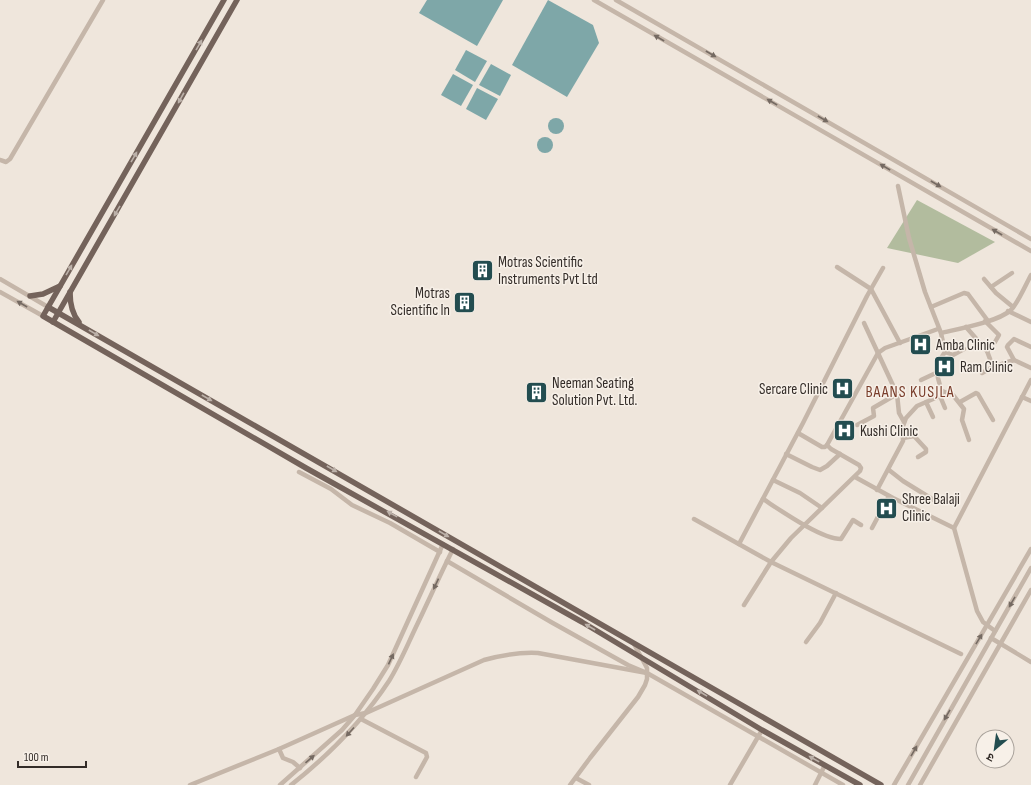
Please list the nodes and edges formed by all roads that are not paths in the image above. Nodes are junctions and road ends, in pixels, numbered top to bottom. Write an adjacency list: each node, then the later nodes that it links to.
1 (103, 0): 6 (street)
2 (224, 0): 18 (main road, one-way to 2)
3 (237, 0): 22 (main road, one-way to 22)
4 (594, 0): 10 (street, one-way to 4)
5 (616, 0): 8 (street, one-way to 8)
6 (0, 160)
7 (898, 186): 25 (street)
8 (1023, 234): 9 (street); 10 (street)
9 (1031, 239)
10 (1017, 244): 11 (street)
11 (1031, 251)
12 (837, 267): 20 (street)
13 (883, 268): 20 (street)
14 (1012, 273): 19 (street)
15 (1031, 276): 26 (street)
16 (0, 279): 23 (street)
17 (984, 279): 19 (street)
18 (60, 286): 23 (main road); 24 (main road)
19 (992, 287): 26 (street)
20 (871, 289): 37 (street); 61 (street)
21 (0, 292): 29 (street, one-way to 21)
22 (70, 292): 28 (main road); 34 (main road)
23 (30, 296): 24 (street)
24 (48, 306): 28 (main road); 29 (main road)
25 (931, 307): 30 (street); 36 (street)
26 (1013, 307): 27 (street)
27 (1008, 311): 30 (street); 32 (street)
28 (59, 312): 31 (main road); 34 (main road)
29 (43, 316): 31 (main road)
30 (987, 321): 35 (street); 40 (street)
31 (54, 322): 69 (main road)
32 (1031, 322)
33 (864, 323): 42 (street)
34 (81, 325): 68 (main road, one-way to 68)
35 (966, 327): 36 (street); 40 (street)
36 (940, 331): 37 (street); 41 (street)
37 (900, 343): 42 (street)
38 (1031, 347): 43 (street)
39 (964, 349): 41 (street)
40 (987, 350): 44 (street)
41 (945, 352): 46 (street)
42 (878, 353): 51 (street); 64 (street)
43 (1014, 360): 44 (street); 45 (street)
44 (993, 367): 47 (street)
45 (1031, 368)
46 (938, 372): 48 (street); 50 (street)
47 (982, 373)
48 (920, 380)
49 (1031, 380): 52 (street)
50 (941, 393): 54 (street); 55 (street); 56 (street)
51 (897, 394): 59 (street); 60 (street)
52 (1022, 397): 53 (street); 83 (street)
53 (1031, 401)
54 (926, 402): 57 (street); 59 (street)
55 (960, 402): 58 (street); 63 (street)
56 (945, 408)
57 (933, 417)
58 (994, 420)
59 (904, 422): 62 (street)
60 (858, 425)
61 (798, 433): 64 (street); 65 (street)
62 (903, 438): 67 (street); 70 (street)
63 (969, 440)
64 (827, 446): 66 (street)
65 (786, 454): 66 (street); 73 (street)
66 (840, 454): 72 (street)
67 (918, 457)
68 (312, 458): 69 (main road); 97 (main road, one-way to 97)
69 (306, 468): 84 (main road, one-way to 69)
70 (889, 470): 74 (street); 77 (street)
71 (300, 472): 88 (street)
72 (855, 477): 74 (street); 78 (street)
73 (773, 480): 76 (street); 78 (street)
74 (877, 490): 75 (street)
75 (889, 496): 82 (street); 83 (street)
76 (762, 499): 80 (street); 85 (street)
77 (937, 502)
78 (822, 508): 80 (street)
79 (694, 519): 85 (street)
80 (804, 525): 81 (street); 90 (street)
81 (861, 525)
82 (872, 528)
83 (954, 528): 95 (street)
84 (444, 544): 86 (main road); 88 (street)
85 (739, 544): 90 (street)
86 (453, 549): 89 (street); 99 (main road, one-way to 86)
87 (1031, 549): 95 (street)
88 (440, 552): 108 (street, one-way to 88)
89 (447, 561): 106 (street); 107 (street, one-way to 107)
90 (771, 562): 93 (street); 94 (street)
91 (1031, 568): 96 (street, one-way to 96)
92 (1031, 590): 102 (street)
93 (836, 593): 101 (street); 103 (street)
94 (744, 605)
95 (987, 626): 96 (street); 128 (street, one-way to 95)
96 (995, 631): 98 (street)
97 (618, 634): 99 (main road); 100 (main road)
98 (991, 638): 102 (street); 129 (street, one-way to 129)
99 (614, 641): 104 (main road)
100 (634, 642): 104 (street); 127 (main road)
101 (806, 642)
102 (1000, 644): 105 (street); 130 (street)
103 (961, 654)
104 (641, 657): 106 (street); 110 (main road, one-way to 104)
105 (1031, 662)
106 (648, 673): 107 (street); 111 (street); 117 (street)
107 (366, 713): 108 (street); 109 (street)
108 (355, 715): 112 (street); 114 (street, one-way to 108)
109 (361, 719): 116 (street); 120 (street, one-way to 120)
110 (762, 730): 111 (street); 113 (main road, one-way to 110)
111 (758, 736): 115 (street); 123 (street)
112 (278, 749): 114 (street); 118 (street)
113 (825, 765): 115 (street); 126 (main road)
114 (300, 768): 119 (street)
115 (821, 772): 124 (street); 125 (street)
116 (416, 777)
117 (576, 778): 121 (street); 122 (street)
118 (190, 785)
119 (280, 785)
120 (291, 785)
121 (570, 785)
122 (589, 785)
123 (730, 785)
124 (815, 785)
125 (843, 785)
126 (860, 785)
127 (881, 785)
128 (894, 785)
129 (908, 785)
130 (920, 785)

